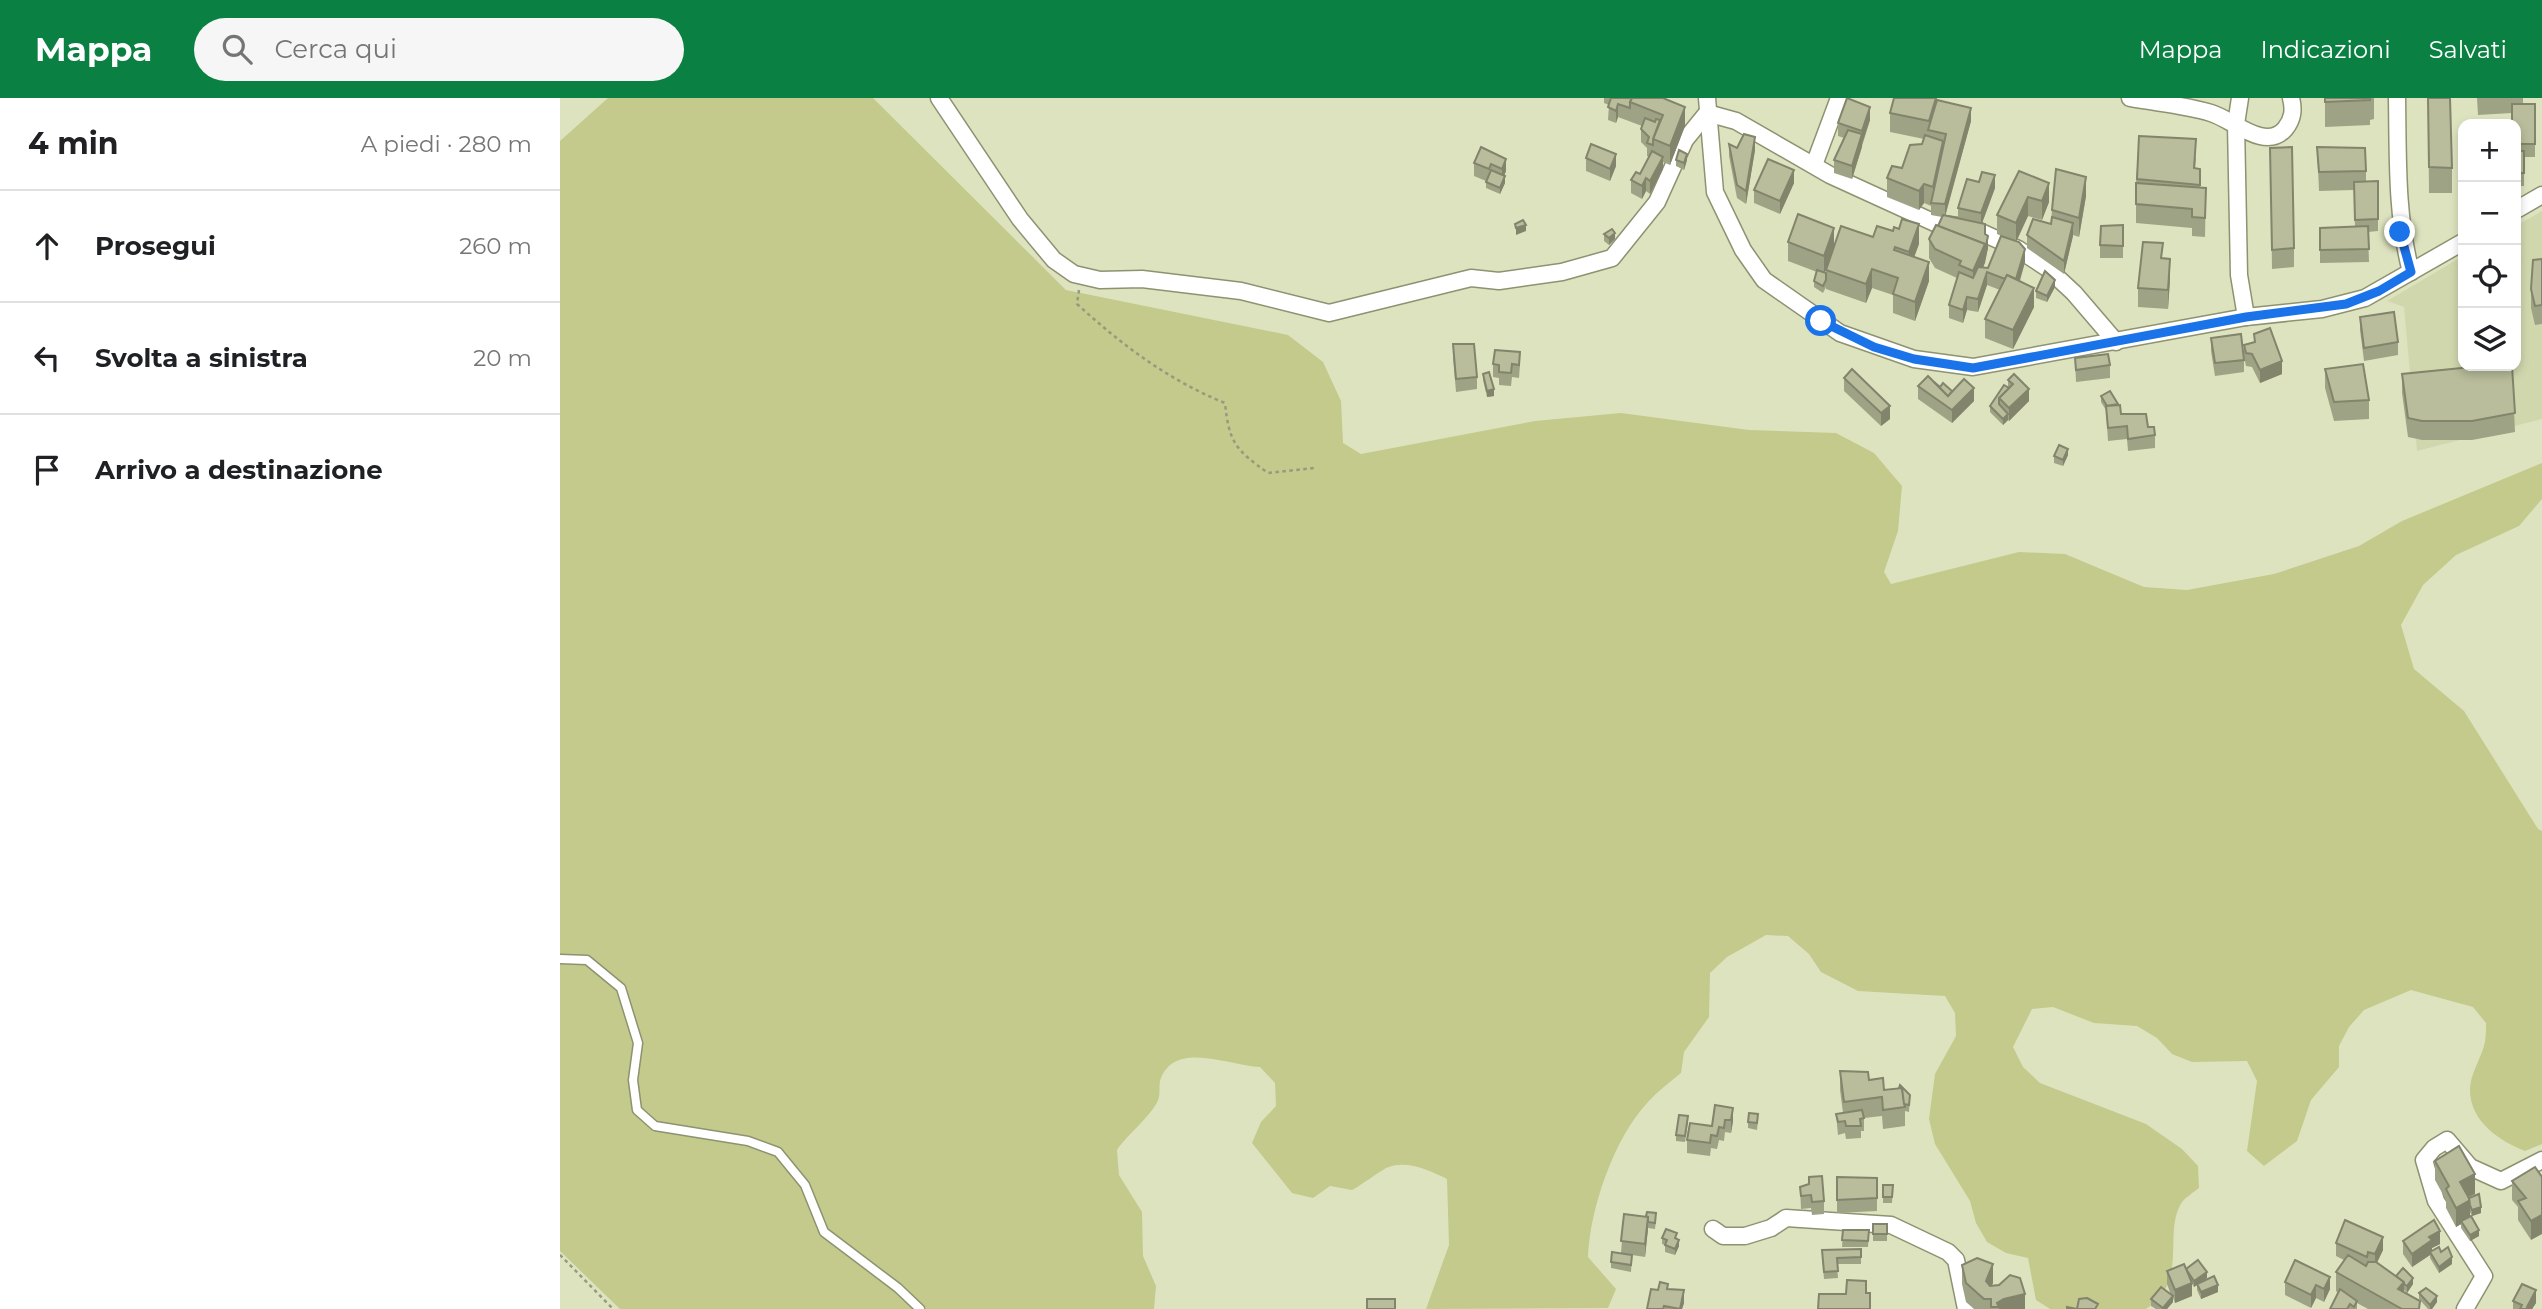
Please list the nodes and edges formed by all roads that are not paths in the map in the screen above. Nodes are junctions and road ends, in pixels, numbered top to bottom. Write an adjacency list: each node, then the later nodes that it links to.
1 (939, 98): 7 (street)
2 (1839, 98): 9 (street)
3 (2130, 98): 8 (street)
4 (2240, 98): 8 (street)
5 (2291, 98): 8 (street)
6 (2397, 98): 13 (street)
7 (1707, 106): 9 (street); 15 (street)
8 (2236, 124): 14 (street)
9 (1814, 165): 15 (street)
10 (2542, 194): 11 (street)
11 (2521, 207)
12 (2458, 245): 13 (street)
13 (2411, 272): 14 (street)
14 (2246, 317): 15 (street)
15 (2116, 342)
16 (560, 959): 19 (lane)
17 (2542, 1160): 21 (street)
18 (1713, 1229): 20 (street)
19 (920, 1309)
20 (1966, 1309)
21 (2465, 1309)

